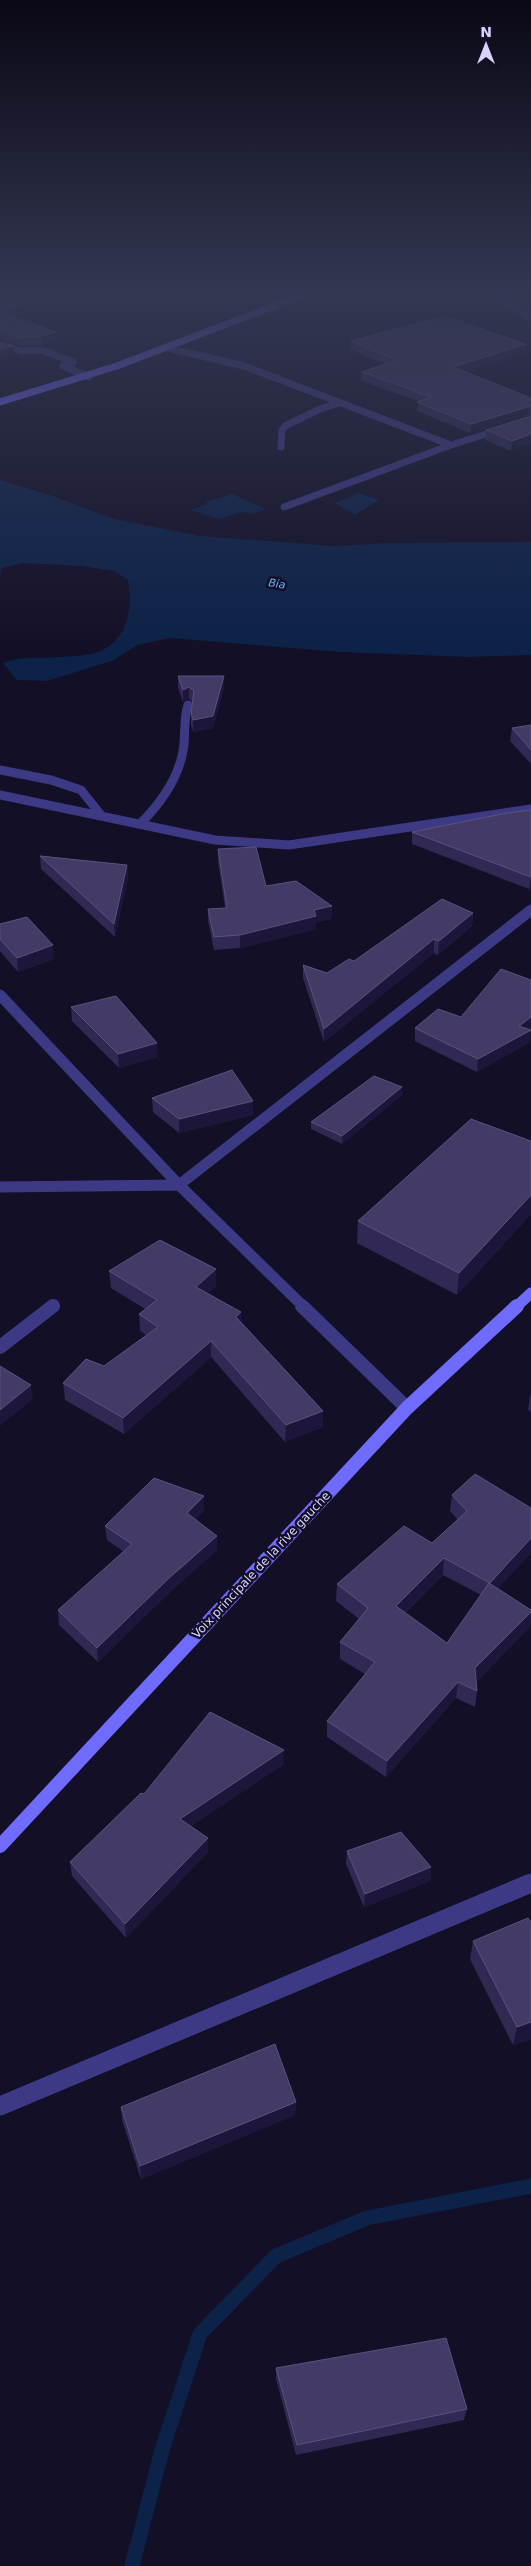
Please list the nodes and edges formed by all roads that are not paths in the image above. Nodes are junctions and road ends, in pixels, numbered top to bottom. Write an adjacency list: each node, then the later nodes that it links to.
1 (312, 413): 5 (street)
2 (365, 413): 4 (street)
3 (531, 420): 4 (street)
4 (451, 444): 6 (street)
5 (281, 447)
6 (284, 507)
7 (188, 705): 12 (street)
8 (0, 770): 11 (street)
9 (0, 795): 11 (street)
10 (531, 809): 12 (street)
11 (101, 815): 12 (street)
12 (140, 824)
13 (531, 910): 15 (street)
14 (0, 995): 15 (street)
15 (179, 1184): 16 (street); 20 (street)
16 (0, 1187)
17 (531, 1293): 20 (main road, Voix principale de la rive gauche)
18 (53, 1306): 19 (street)
19 (0, 1347)
20 (407, 1408): 21 (main road, Voix principale de la rive gauche)
21 (0, 1846)
22 (531, 1883): 23 (street)
23 (0, 2106)

